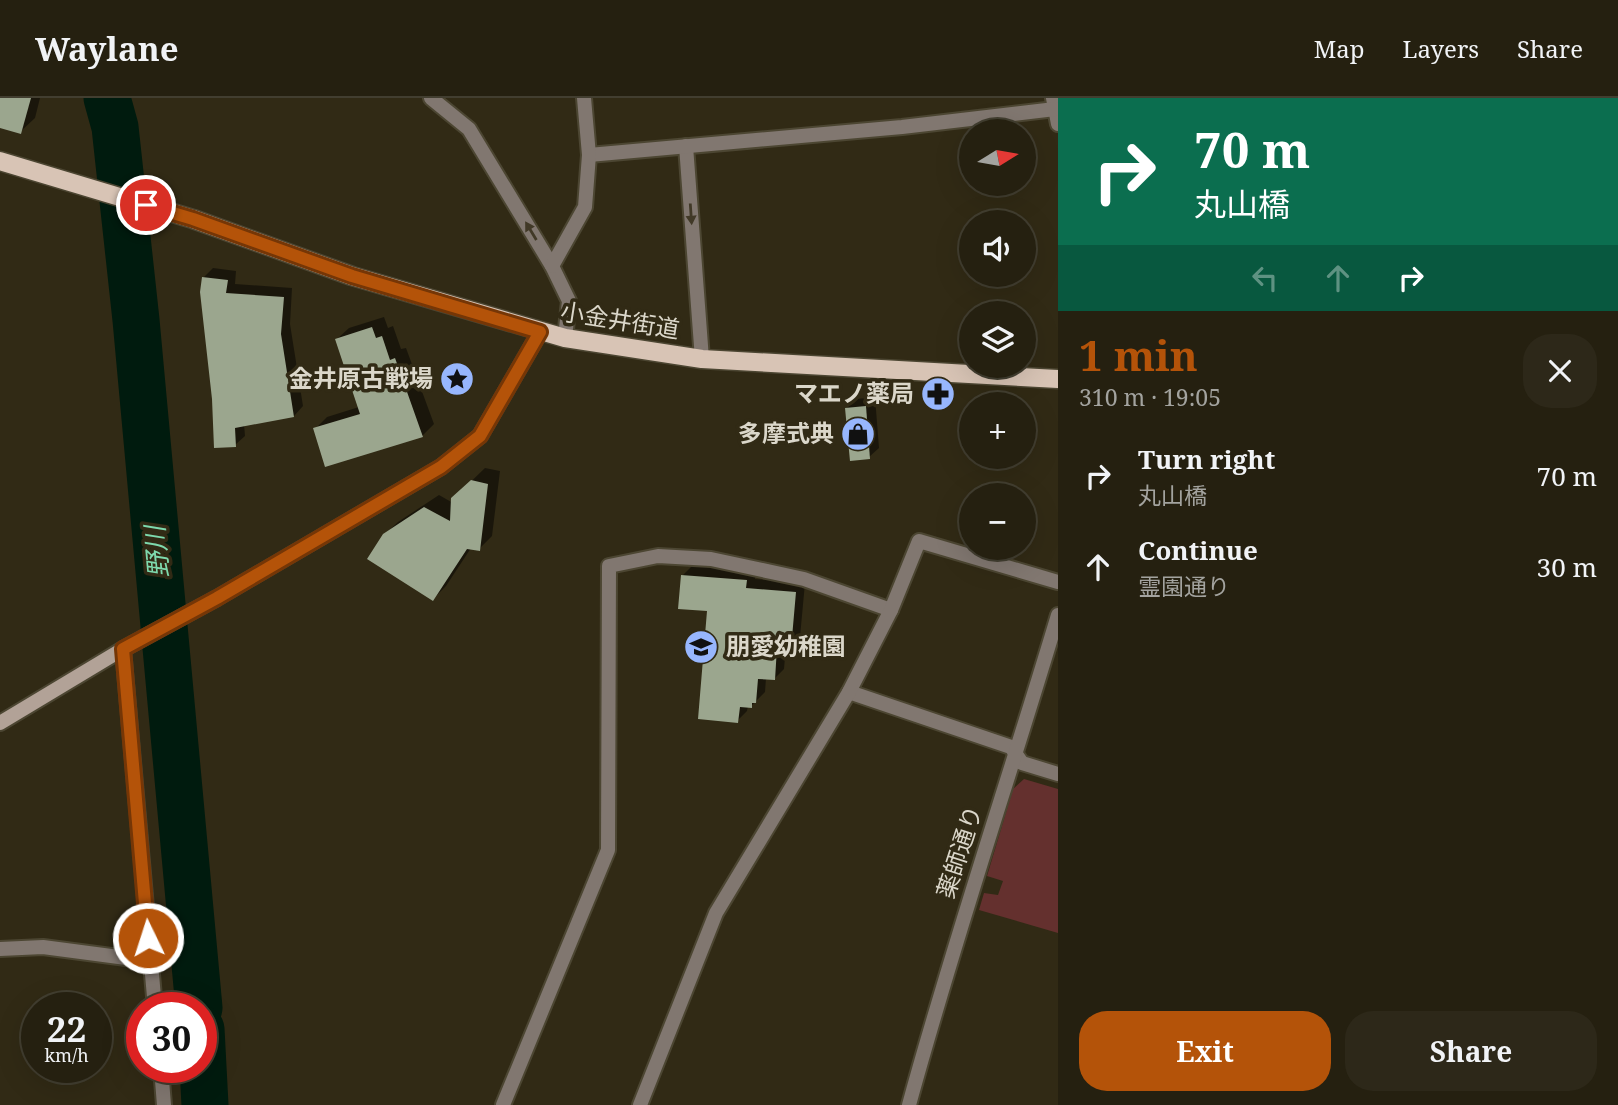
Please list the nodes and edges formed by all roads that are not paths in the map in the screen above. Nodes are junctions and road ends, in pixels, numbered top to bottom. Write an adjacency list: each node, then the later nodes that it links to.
1 (431, 98): 8 (street, one-way to 1)
2 (584, 98): 6 (street)
3 (1054, 103): 4 (street); 5 (street)
4 (1058, 124)
5 (686, 146): 6 (street); 11 (street, one-way to 11)
6 (589, 155): 8 (street)
7 (0, 161): 9 (main road, 小金井街道)
8 (552, 266): 10 (street)
9 (540, 332): 10 (main road, 小金井街道); 16 (street)
10 (565, 338): 11 (main road, 小金井街道)
11 (702, 359): 12 (main road, 小金井街道)
12 (1058, 379)
13 (1058, 582): 14 (street)
14 (891, 610): 17 (street); 26 (street)
15 (1058, 615): 19 (street, 薬師通り)
16 (123, 649): 18 (street); 22 (street)
17 (849, 692): 19 (street); 27 (street)
18 (0, 723)
19 (1016, 755): 20 (street); 28 (street, 薬師通り)
20 (1058, 774)
21 (0, 949): 22 (street)
22 (149, 961): 23 (street)
23 (153, 992)
24 (162, 1083): 25 (street)
25 (164, 1105)
26 (503, 1105)
27 (640, 1105)
28 (909, 1105)

